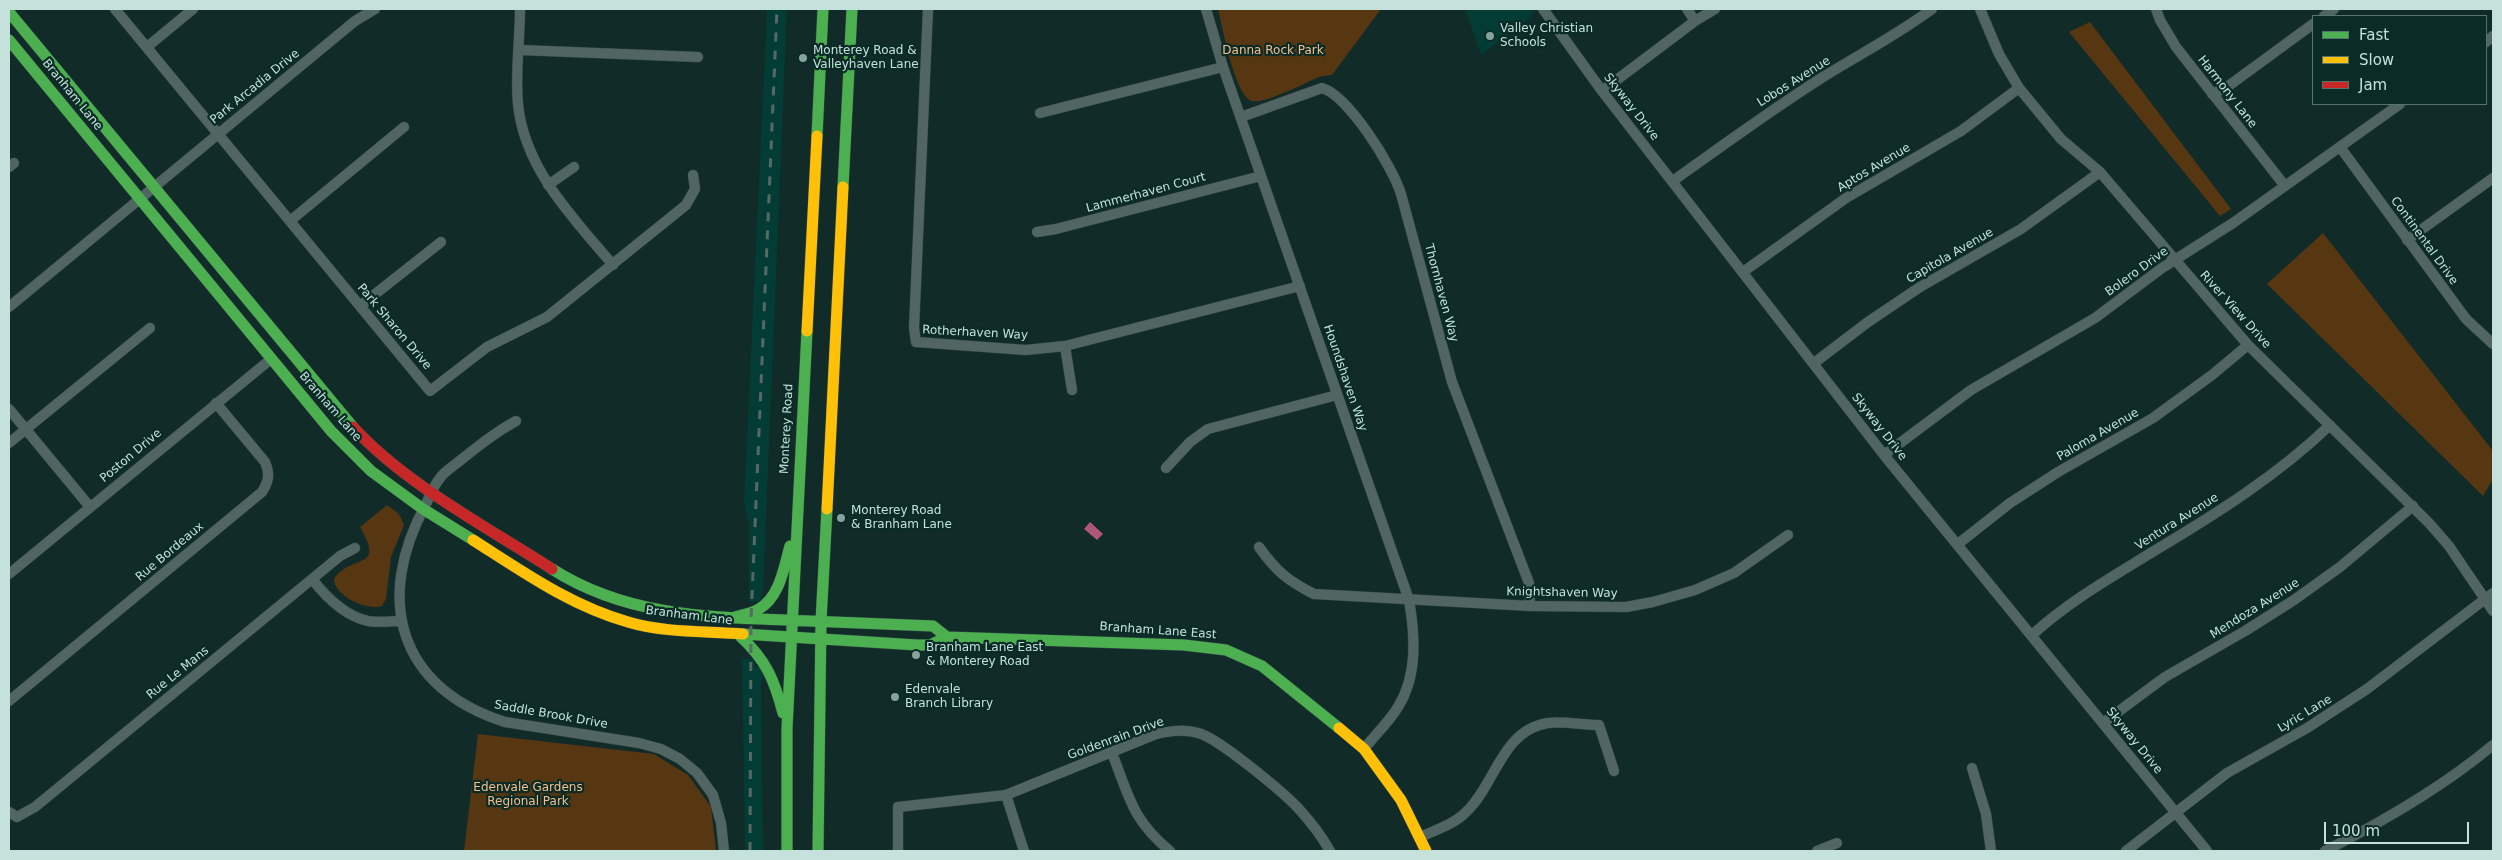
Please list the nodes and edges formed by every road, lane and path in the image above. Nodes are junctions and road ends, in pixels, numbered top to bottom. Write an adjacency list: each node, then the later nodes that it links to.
1 (115, 9): 19 (street, Park Sharon Drive)
2 (193, 9): 19 (street)
3 (375, 9): 30 (street, Park Arcadia Drive)
4 (520, 9): 20 (street)
5 (822, 9): 72 (main road, Monterey Road)
6 (852, 9): 86 (main road)
7 (928, 9): 55 (street, Rotherhaven Way)
8 (1206, 9): 22 (street, Houndshaven Way)
9 (1543, 9): 24 (street, Skyway Drive)
10 (1688, 9): 16 (street)
11 (1715, 9): 16 (street)
12 (1932, 9): 37 (street, Lobos Avenue)
13 (1980, 9): 23 (street, River View Drive)
14 (2156, 9): 25 (street, Harmony Lane)
15 (9, 12): 40 (main road, Branham Lane)
16 (1695, 21): 24 (street)
17 (2312, 25): 25 (street)
18 (9, 40): 41 (main road, Branham Lane)
19 (147, 47): 30 (street, Park Sharon Drive)
20 (520, 50): 21 (street); 38 (street)
21 (698, 58)
22 (1223, 67): 27 (street); 28 (street, Houndshaven Way)
23 (2019, 88): 33 (street, River View Drive); 48 (street, Aptos Avenue)
24 (1602, 91): 37 (street, Skyway Drive)
25 (2212, 94): 39 (street, Harmony Lane)
26 (2399, 105): 31 (street, Bolero Drive)
27 (1040, 113)
28 (1241, 117): 35 (street, Houndshaven Way); 81 (street, Thornhaven Way)
29 (404, 127): 42 (street)
30 (218, 134): 40 (street, Park Arcadia Drive); 42 (street, Park Sharon Drive)
31 (2340, 147): 39 (street, Bolero Drive); 44 (street, Continental Drive)
32 (574, 167): 38 (street)
33 (2100, 172): 46 (street, River View Drive); 57 (street, Capitola Avenue)
34 (693, 175): 47 (street, Park Sharon Drive)
35 (1261, 176): 43 (street, Lammerhaven Court); 49 (street, Houndshaven Way)
36 (2493, 178): 44 (street)
37 (1673, 181): 48 (street, Skyway Drive)
38 (548, 185): 47 (street)
39 (2285, 186): 46 (street, Bolero Drive)
40 (154, 187): 41 (street, Park Arcadia Drive); 68 (main road, Branham Lane)
41 (139, 199): 51 (street, Park Arcadia Drive); 56 (main road, Branham Lane)
42 (290, 221): 50 (street, Park Sharon Drive)
43 (1037, 232)
44 (2407, 240): 53 (street, Continental Drive)
45 (441, 242): 50 (street)
46 (2174, 261): 54 (street, River View Drive); 66 (street, Bolero Drive)
47 (612, 265): 50 (street, Park Sharon Drive)
48 (1743, 272): 57 (street, Skyway Drive)
49 (1300, 286): 55 (street, Rotherhaven Way); 59 (street, Houndshaven Way)
50 (360, 306)
51 (9, 307)
52 (150, 328): 64 (street)
53 (2493, 344)
54 (2248, 345): 63 (street, River View Drive); 74 (street, Paloma Avenue)
55 (1065, 346): 58 (street)
56 (271, 359): 60 (street, Poston Drive); 71 (main road, Branham Lane)
57 (1814, 364): 66 (street, Skyway Drive)
58 (1072, 390)
59 (1337, 395): 67 (street); 80 (street, Houndshaven Way)
60 (216, 403): 70 (street, Poston Drive); 92 (street, Rue Bordeaux)
61 (9, 409): 64 (street)
62 (516, 421): 68 (street, Saddle Brook Drive)
63 (2330, 425): 69 (street, River View Drive); 87 (street, Ventura Avenue)
64 (26, 429): 65 (street); 70 (street)
65 (9, 443)
66 (1884, 455): 74 (street, Skyway Drive)
67 (1166, 468)
68 (432, 493): 71 (street, Saddle Brook Drive); 83 (main road, Branham Lane)
69 (2412, 506): 79 (street, River View Drive); 93 (street, Mendoza Avenue)
70 (90, 507): 77 (street, Poston Drive)
71 (423, 509): 84 (street, Saddle Brook Drive); 88 (main road, Branham Lane)
72 (796, 530): 83 (main road); 85 (main road, Monterey Road)
73 (1788, 535): 81 (street, Knightshaven Way)
74 (1958, 544): 87 (street, Skyway Drive)
75 (1260, 547): 80 (street, Knightshaven Way)
76 (355, 548): 78 (street, Rue Le Mans)
77 (9, 574)
78 (312, 580): 84 (street); 102 (street, Rue Le Mans)
79 (2489, 596): 82 (street, River View Drive); 101 (street, Lyric Lane)
80 (1409, 600): 81 (street, Knightshaven Way); 96 (street, Houndshaven Way)
81 (1530, 606)
82 (2493, 611)
83 (732, 618): 85 (main road, Branham Lane East)
84 (400, 621): 105 (street, Saddle Brook Drive)
85 (792, 621): 86 (main road, Branham Lane East); 90 (main road, Monterey Road)
86 (821, 622): 89 (main road, Branham Lane East); 91 (main road)
87 (2032, 635): 93 (street, Skyway Drive)
88 (740, 636): 90 (main road, Branham Lane East); 94 (main road)
89 (947, 637): 91 (main road, Branham Lane East); 96 (main road, Branham Lane East)
90 (790, 638): 91 (main road, Branham Lane East); 94 (main road, Monterey Road)
91 (821, 640): 107 (main road)
92 (9, 701)
93 (2103, 723): 101 (street, Skyway Drive)
94 (787, 728): 106 (main road, Monterey Road)
95 (2493, 744): 117 (street)
96 (1364, 749): 103 (main road, Branham Lane East)
97 (1112, 753): 100 (street, Goldenrain Drive); 110 (street); 111 (street, Goldenrain Drive)
98 (1972, 768): 114 (street)
99 (1614, 771): 103 (street)
100 (1006, 795): 108 (street, Goldenrain Drive); 109 (street)
101 (2176, 812): 115 (street, Lyric Lane); 116 (street, Skyway Drive)
102 (13, 814)
103 (1420, 837): 112 (main road, Branham Lane East)
104 (1837, 843): 113 (street)
105 (724, 851)
106 (787, 851)
107 (818, 851)
108 (898, 851)
109 (1024, 851)
110 (1170, 851)
111 (1330, 851)
112 (1426, 851)
113 (1817, 851)
114 (1991, 851)
115 (2126, 851)
116 (2207, 851)
117 (2325, 851)

